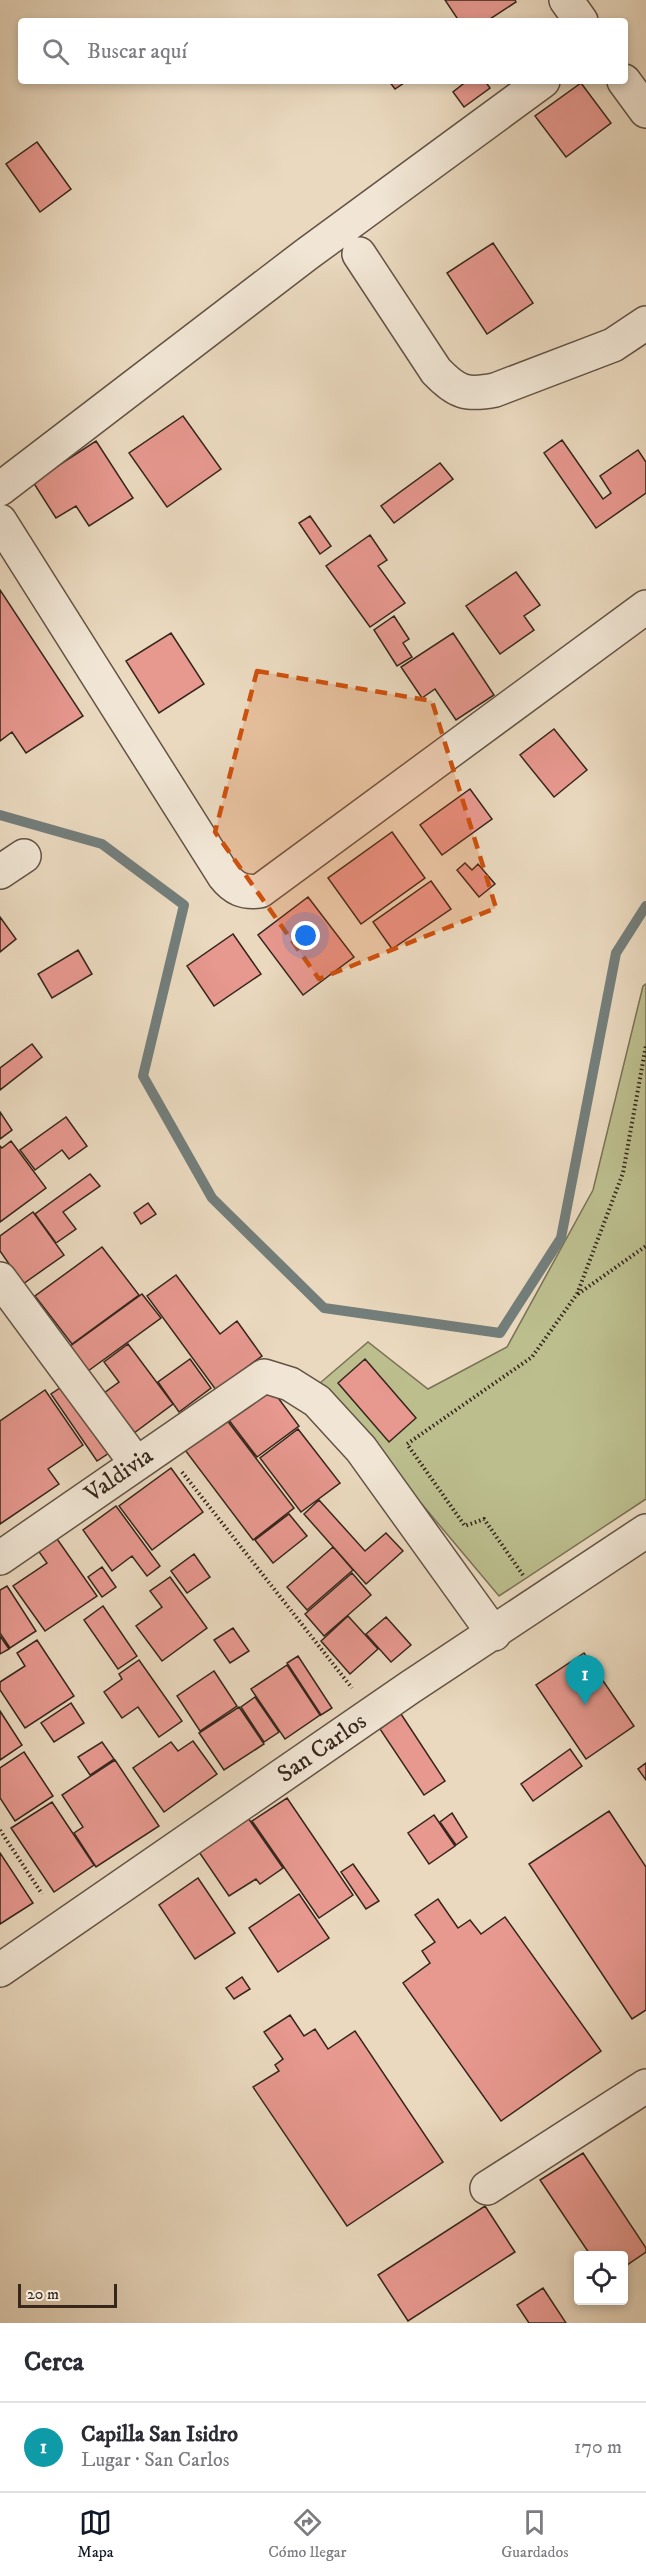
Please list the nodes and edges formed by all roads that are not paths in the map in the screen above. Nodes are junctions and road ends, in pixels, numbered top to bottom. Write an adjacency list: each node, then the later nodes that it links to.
1 (566, 0): 2 (street)
2 (579, 18)
3 (539, 84): 8 (street)
4 (626, 84): 5 (street)
5 (646, 111)
6 (359, 254): 7 (street)
7 (646, 323)
8 (0, 489)
9 (0, 521): 10 (street)
10 (646, 607)
11 (0, 1279): 12 (street)
12 (149, 1454): 14 (street, Valdivia); 15 (street, Valdivia)
13 (646, 1531): 15 (street, San Carlos)
14 (0, 1558)
15 (494, 1634): 16 (street, San Carlos)
16 (0, 1970)
17 (646, 2086): 18 (street)
18 (487, 2188)

